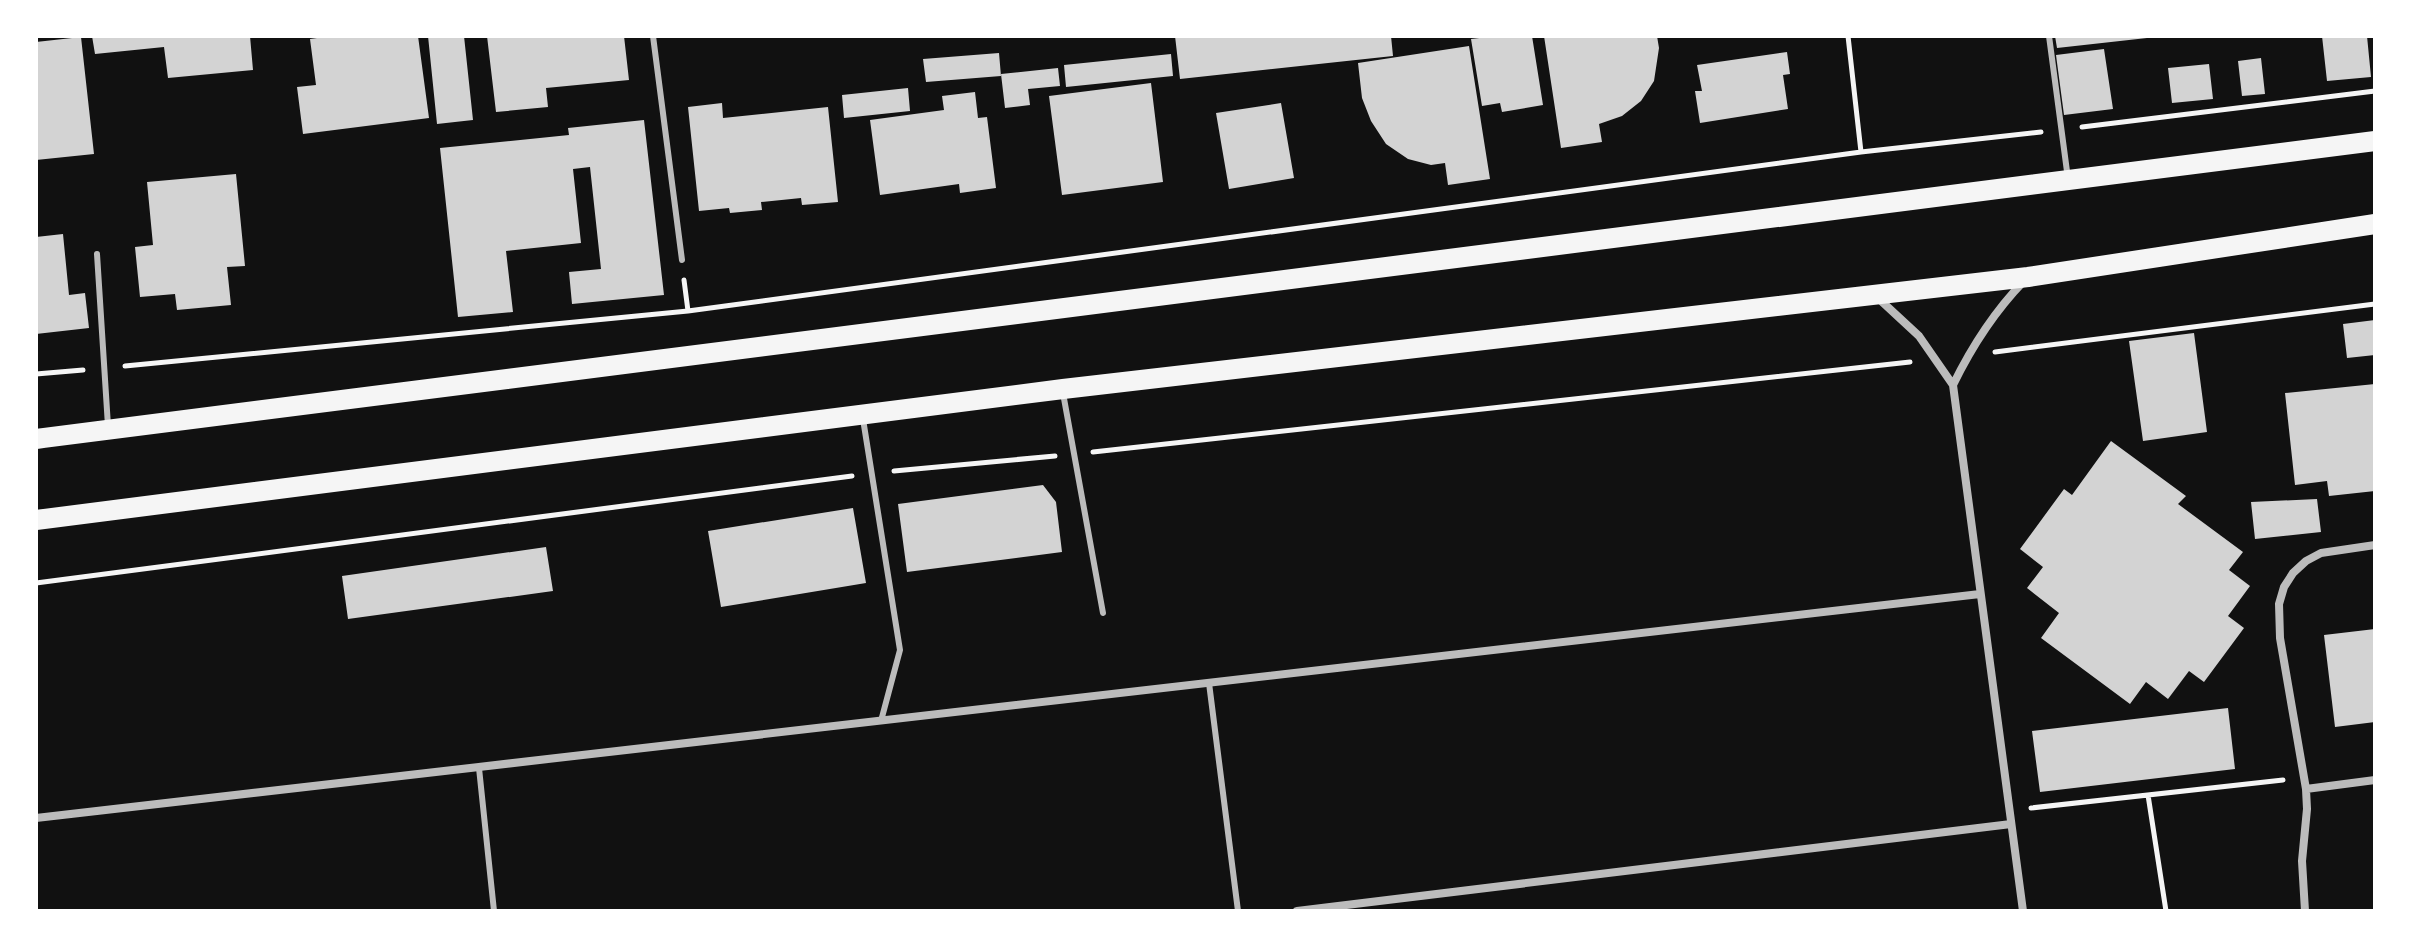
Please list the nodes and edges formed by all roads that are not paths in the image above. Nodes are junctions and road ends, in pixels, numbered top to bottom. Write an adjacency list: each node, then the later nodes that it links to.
1 (653, 36): 7 (lane)
2 (2049, 36): 4 (lane)
3 (2375, 141): 4 (main road)
4 (2068, 183): 13 (main road)
5 (2375, 224): 8 (main road)
6 (97, 254): 13 (lane)
7 (682, 260)
8 (2028, 277): 9 (main road); 10 (street)
9 (1875, 295): 10 (street); 11 (main road)
10 (1953, 385): 17 (street)
11 (1063, 389): 12 (main road); 18 (lane)
12 (863, 415): 15 (main road); 20 (lane)
13 (108, 429): 14 (main road)
14 (36, 439)
15 (36, 520)
16 (2375, 545): 23 (street)
17 (1980, 594): 19 (street); 25 (street)
18 (1103, 613)
19 (1209, 683): 20 (street); 27 (lane)
20 (881, 721): 21 (street)
21 (479, 768): 24 (street); 26 (lane)
22 (2375, 780): 23 (street)
23 (2306, 789): 30 (street)
24 (36, 818)
25 (2011, 824): 28 (street); 29 (street)
26 (494, 911)
27 (1238, 911)
28 (1297, 911)
29 (2023, 911)
30 (2305, 911)

